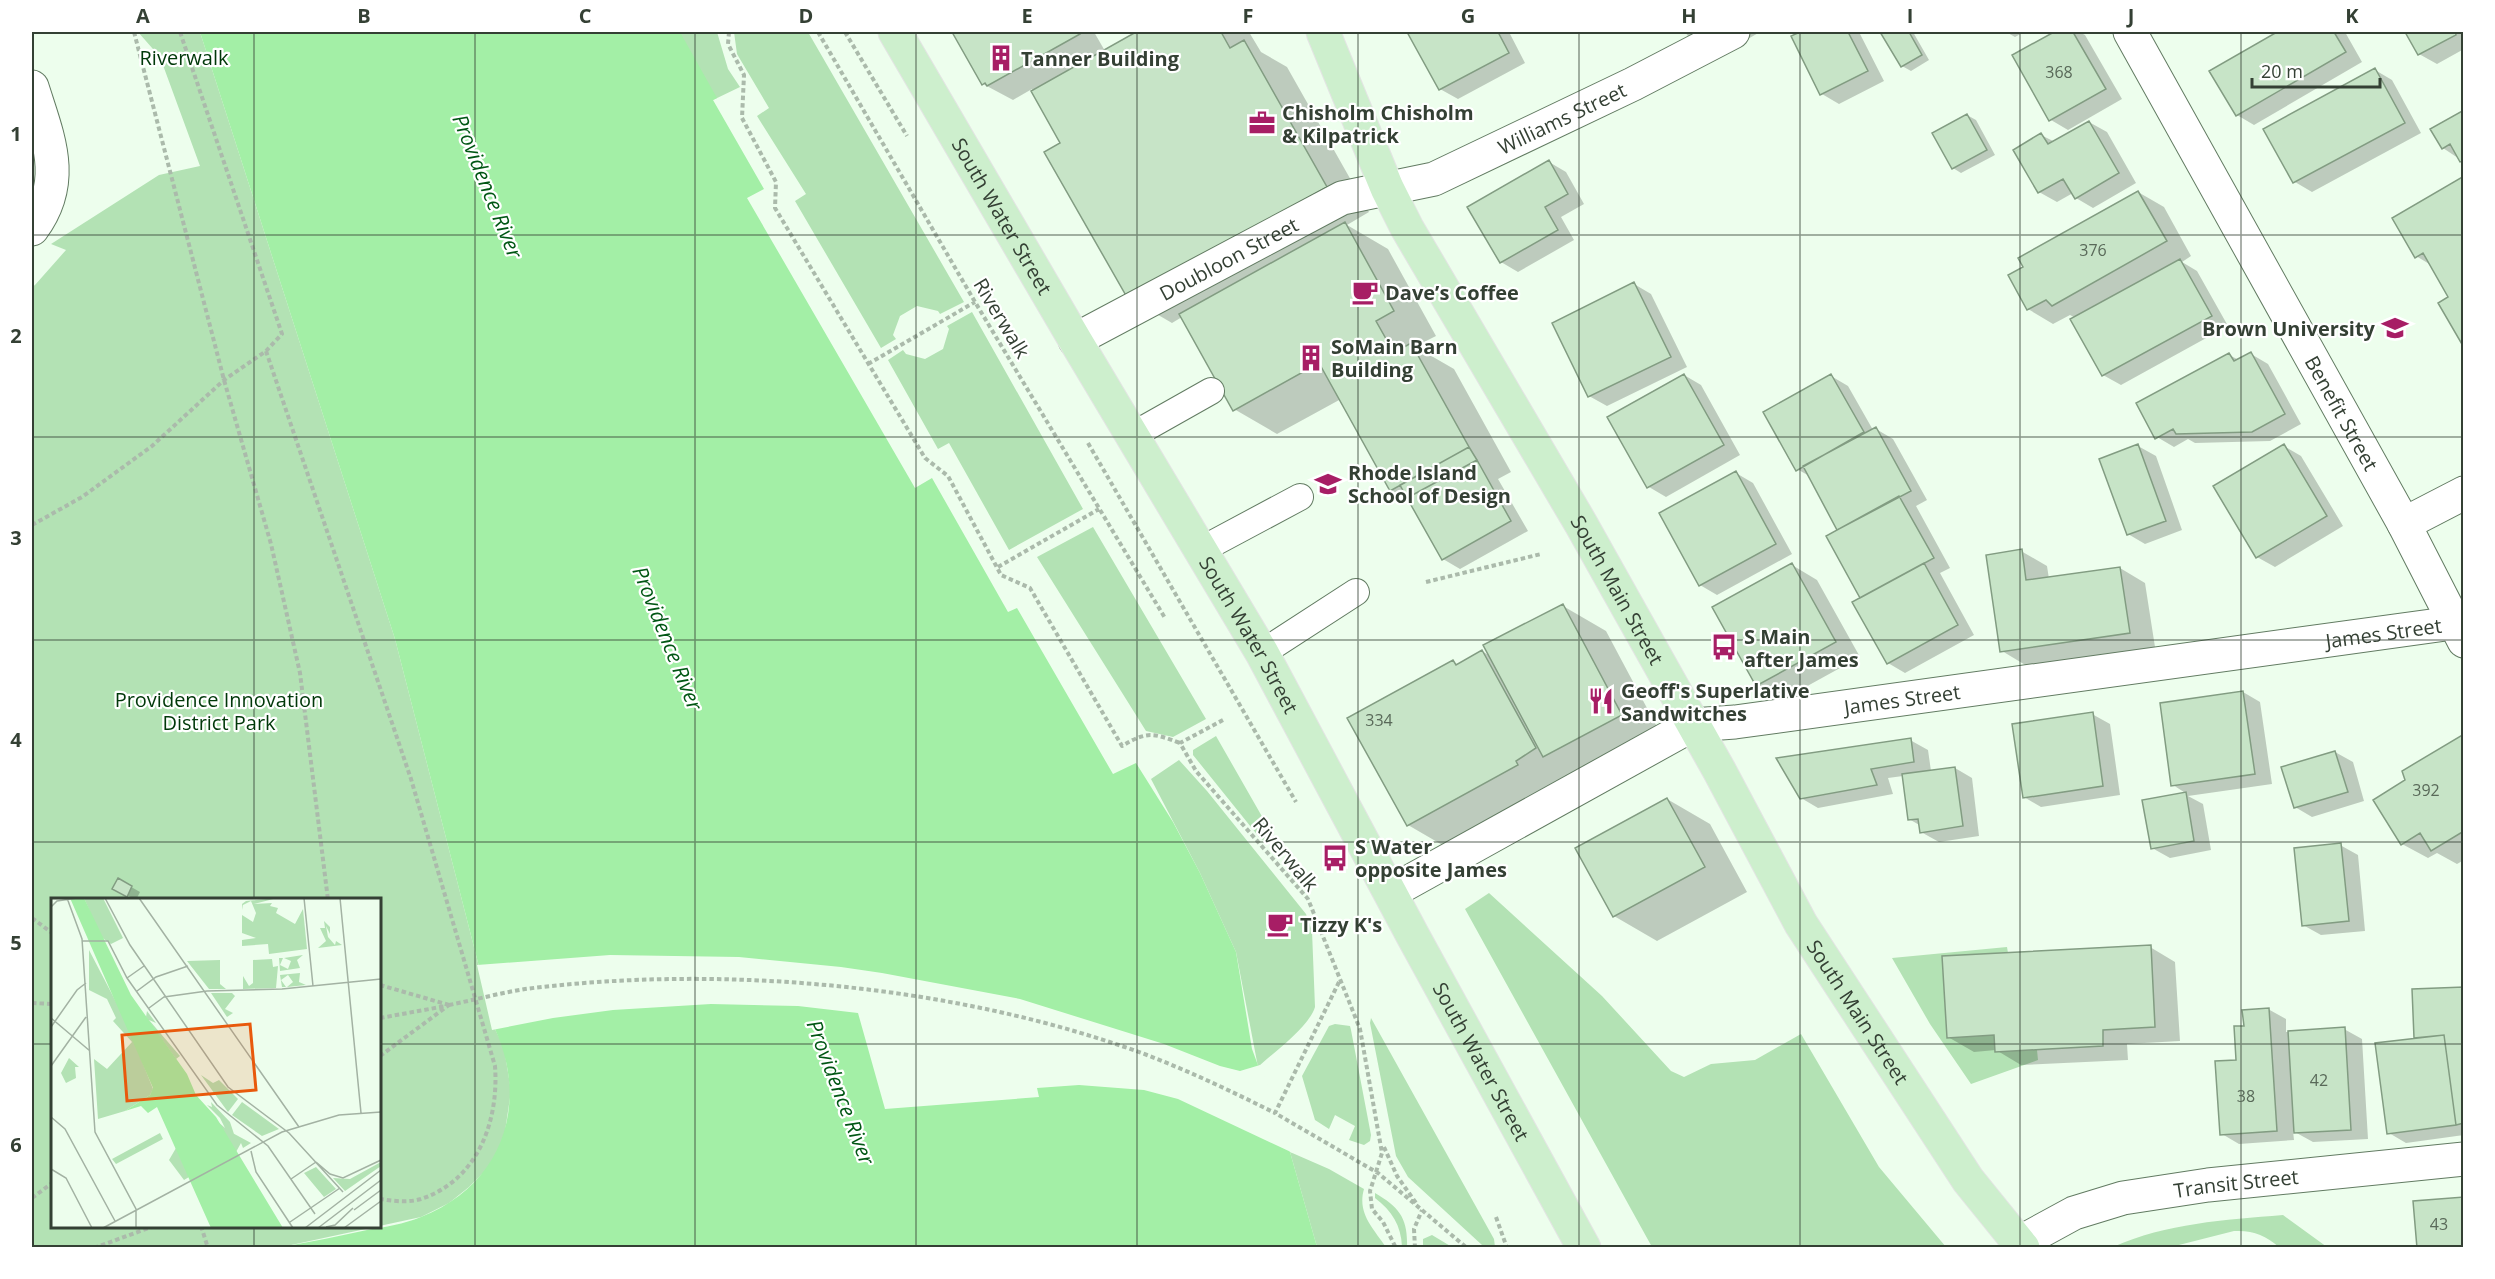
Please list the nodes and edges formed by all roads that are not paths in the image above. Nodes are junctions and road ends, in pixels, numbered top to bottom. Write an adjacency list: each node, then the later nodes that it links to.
1 (895, 32): 8 (main road, South Water Street)
2 (1323, 32): 6 (main road, South Main Street)
3 (1733, 32): 6 (street, Williams Street)
4 (2130, 32): 13 (street, Benefit Street)
5 (32, 87): 7 (street)
6 (1387, 188): 8 (street, Doubloon Street); 18 (main road, South Main Street)
7 (32, 229)
8 (1075, 340): 10 (main road, South Water Street)
9 (1211, 391): 10 (lane)
10 (1133, 435): 14 (main road, South Water Street)
11 (2463, 493): 13 (street)
12 (1300, 497): 14 (lane)
13 (2404, 524): 16 (street, Benefit Street)
14 (1199, 551): 17 (main road, South Water Street)
15 (1356, 592): 17 (lane)
16 (2458, 632): 18 (street, James Street)
17 (1262, 652): 19 (main road, South Water Street)
18 (1692, 725): 19 (street, James Street); 21 (main road, South Main Street)
19 (1391, 892): 22 (main road, South Water Street)
20 (2463, 1159): 21 (street, Transit Street)
21 (2021, 1245)
22 (1584, 1248)

